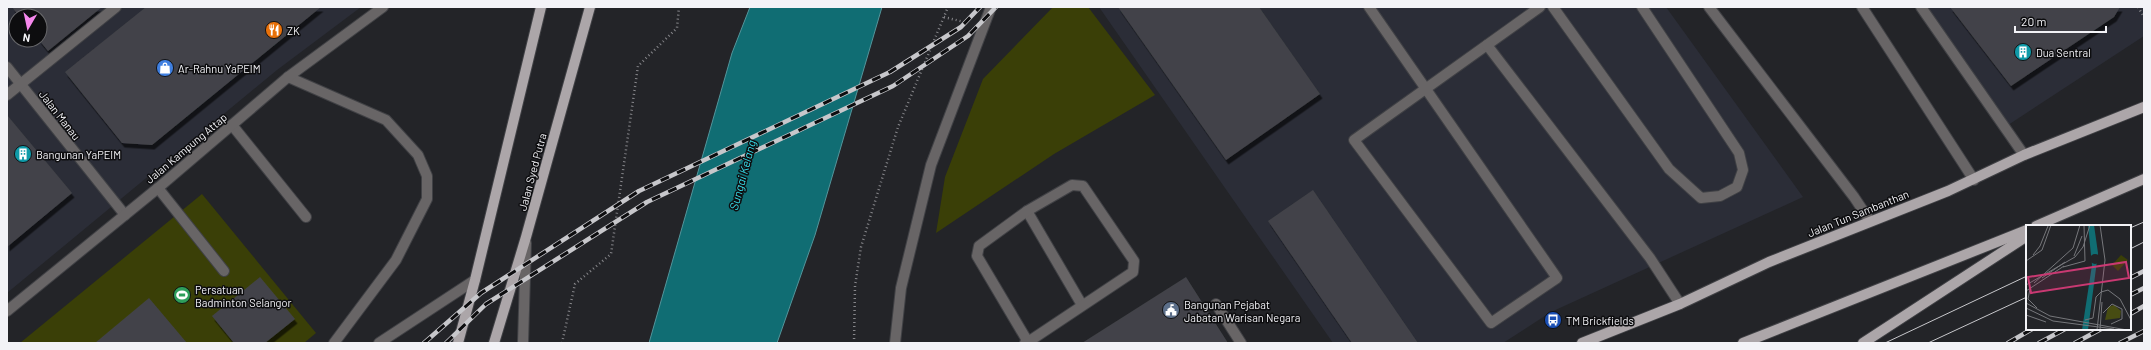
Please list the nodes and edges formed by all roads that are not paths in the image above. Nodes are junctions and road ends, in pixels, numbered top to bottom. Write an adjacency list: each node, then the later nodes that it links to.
1 (116, 7): 16 (street)
2 (383, 7): 15 (street, Jalan Kampung Attap)
3 (541, 7): 34 (main road)
4 (590, 7): 31 (main road, Jalan Syed Putra)
5 (991, 7): 45 (street)
6 (1370, 7): 17 (street)
7 (1540, 7): 13 (street)
8 (1553, 7): 9 (street)
9 (1642, 7)
10 (1709, 7): 28 (street)
11 (1862, 7): 23 (street)
12 (1921, 7): 21 (street)
13 (1487, 45): 17 (street); 36 (street)
14 (7, 67): 16 (street, Jalan Manau)
15 (288, 77): 20 (street, Jalan Kampung Attap); 40 (street)
16 (20, 84): 18 (street); 26 (street, Jalan Manau)
17 (1425, 88): 17 (street)
18 (7, 95)
19 (2142, 107): 21 (main road, Jalan Tun Sambanthan)
20 (232, 125): 24 (street, Jalan Kampung Attap); 27 (street)
21 (2024, 155): 23 (main road, Jalan Tun Sambanthan)
22 (2144, 179): 29 (main road)
23 (1974, 180): 28 (main road, Jalan Tun Sambanthan)
24 (158, 188): 26 (street, Jalan Kampung Attap); 33 (street)
25 (1027, 211): 37 (street); 37 (street); 39 (street)
26 (125, 215): 38 (street, Jalan Kampung Attap)
27 (306, 217)
28 (1870, 221): 36 (main road, Jalan Tun Sambanthan)
29 (2046, 223)
30 (2026, 230): 48 (main road)
31 (526, 237): 43 (main road, Jalan Syed Putra); 44 (street)
32 (2026, 237): 49 (main road)
33 (224, 271)
34 (475, 280): 41 (street); 42 (main road)
35 (1216, 304): 46 (street)
36 (1680, 304): 47 (main road, Jalan Tun Sambanthan)
37 (1082, 305): 39 (street)
38 (7, 311)
39 (1026, 342)
40 (334, 343)
41 (379, 343)
42 (458, 343)
43 (494, 343)
44 (523, 343)
45 (895, 343)
46 (1241, 343)
47 (1582, 343)
48 (1743, 343)
49 (1863, 343)

